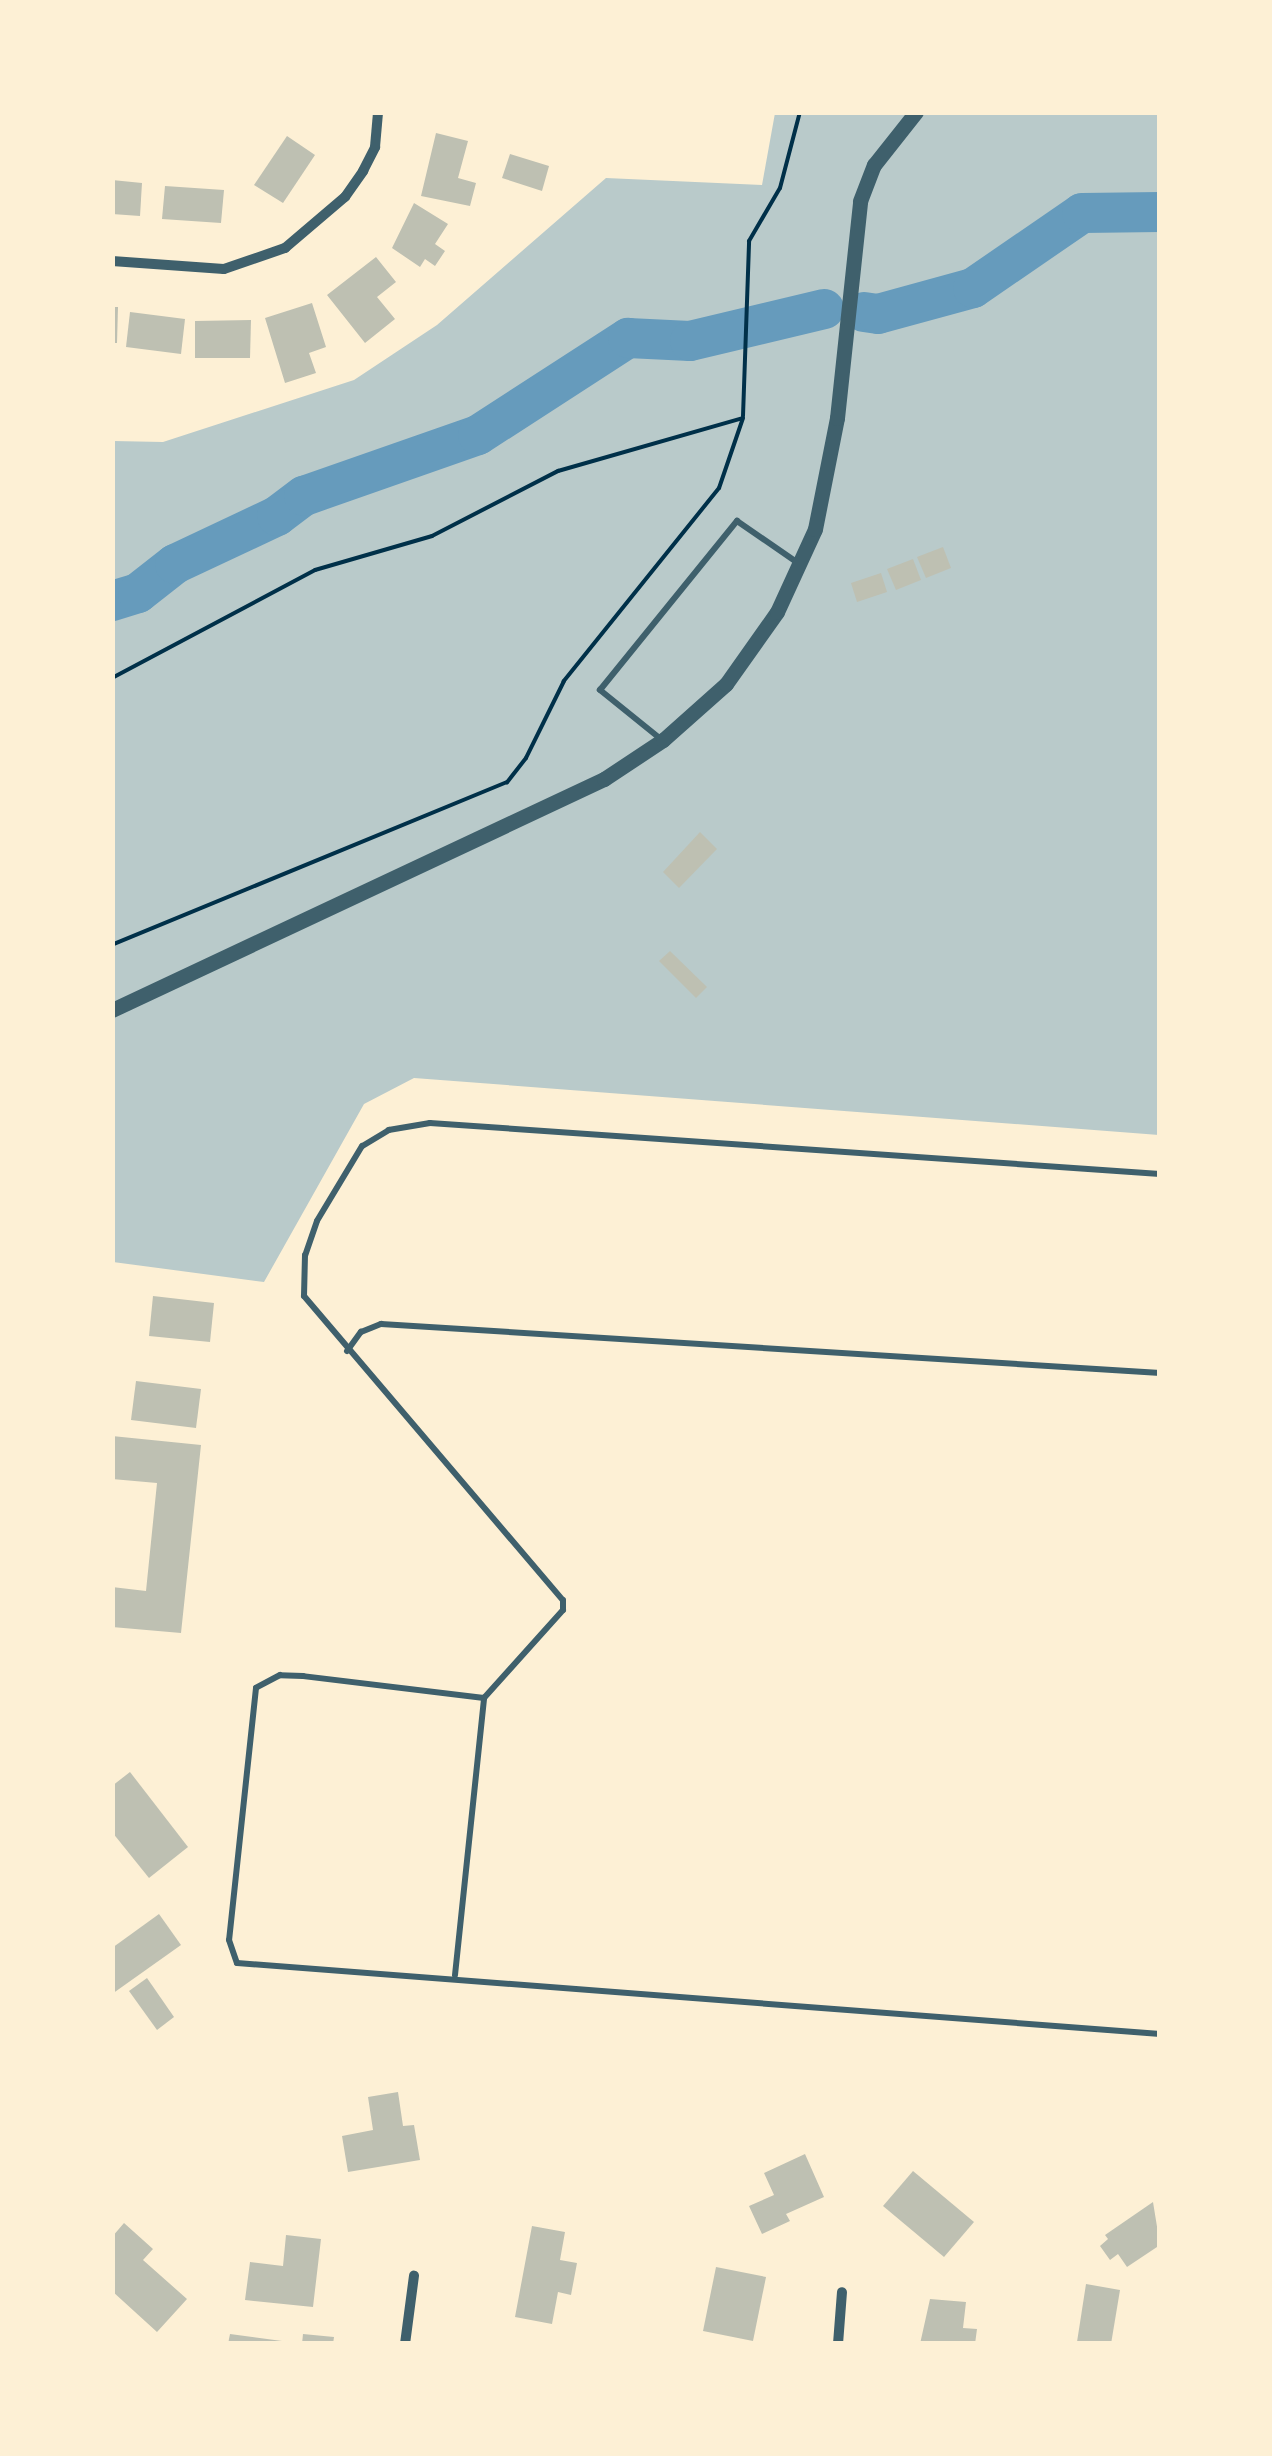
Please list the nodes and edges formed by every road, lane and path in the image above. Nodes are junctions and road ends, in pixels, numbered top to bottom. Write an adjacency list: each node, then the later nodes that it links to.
1 (378, 112): 4 (street)
2 (800, 112): 5 (path)
3 (916, 112): 6 (street)
4 (112, 260)
5 (743, 418): 7 (path); 9 (path)
6 (801, 565): 8 (street); 8 (lane)
7 (112, 678)
8 (663, 740): 10 (street)
9 (112, 945)
10 (112, 1010)
11 (1160, 1174): 12 (lane)
12 (348, 1351): 13 (lane); 14 (lane)
13 (1160, 1373)
14 (484, 1698): 15 (lane); 15 (lane)
15 (455, 1976): 16 (lane)
16 (1160, 2034)
17 (414, 2276): 19 (street)
18 (842, 2292): 20 (street)
19 (405, 2344)
20 (838, 2344)

